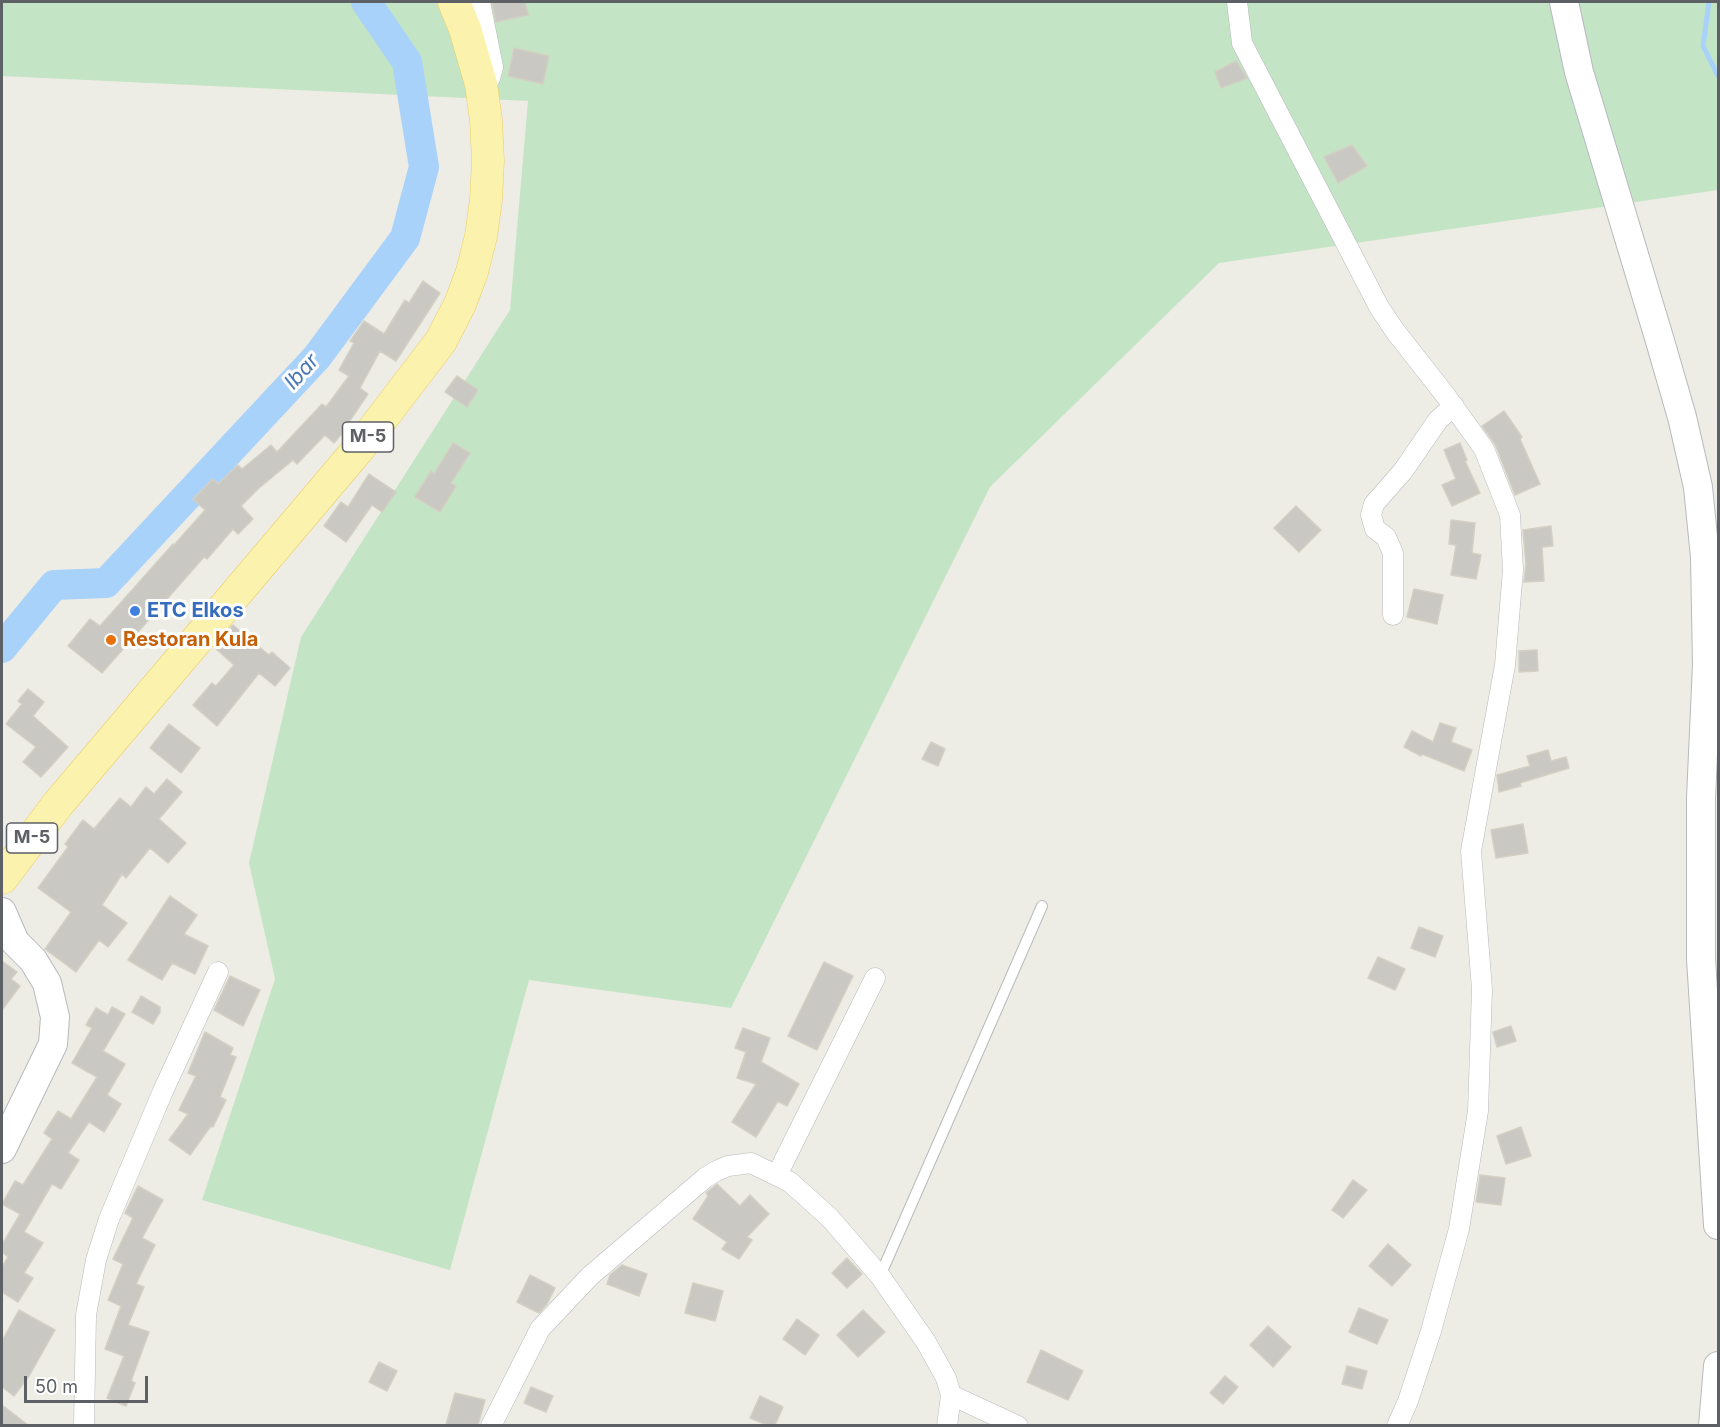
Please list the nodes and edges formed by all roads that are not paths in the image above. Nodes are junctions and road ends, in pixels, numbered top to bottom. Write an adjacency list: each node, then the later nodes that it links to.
1 (454, 2): 5 (main road, M-5)
2 (480, 2): 5 (street)
3 (1237, 2): 6 (street)
4 (1564, 2): 16 (main road)
5 (481, 84): 8 (main road, M-5)
6 (1454, 406): 7 (street); 24 (street)
7 (1393, 615)
8 (2, 878)
9 (1042, 906): 17 (lane)
10 (2, 912): 11 (main road)
11 (8, 940): 14 (main road)
12 (218, 972): 20 (street)
13 (874, 978): 15 (street)
14 (2, 1149)
15 (777, 1175): 17 (street); 21 (street)
16 (1719, 1225)
17 (880, 1276): 19 (street)
18 (1719, 1366): 25 (main road)
19 (951, 1395): 22 (street); 23 (street)
20 (84, 1425)
21 (491, 1425)
22 (947, 1425)
23 (1018, 1425)
24 (1397, 1425)
25 (1713, 1425)

